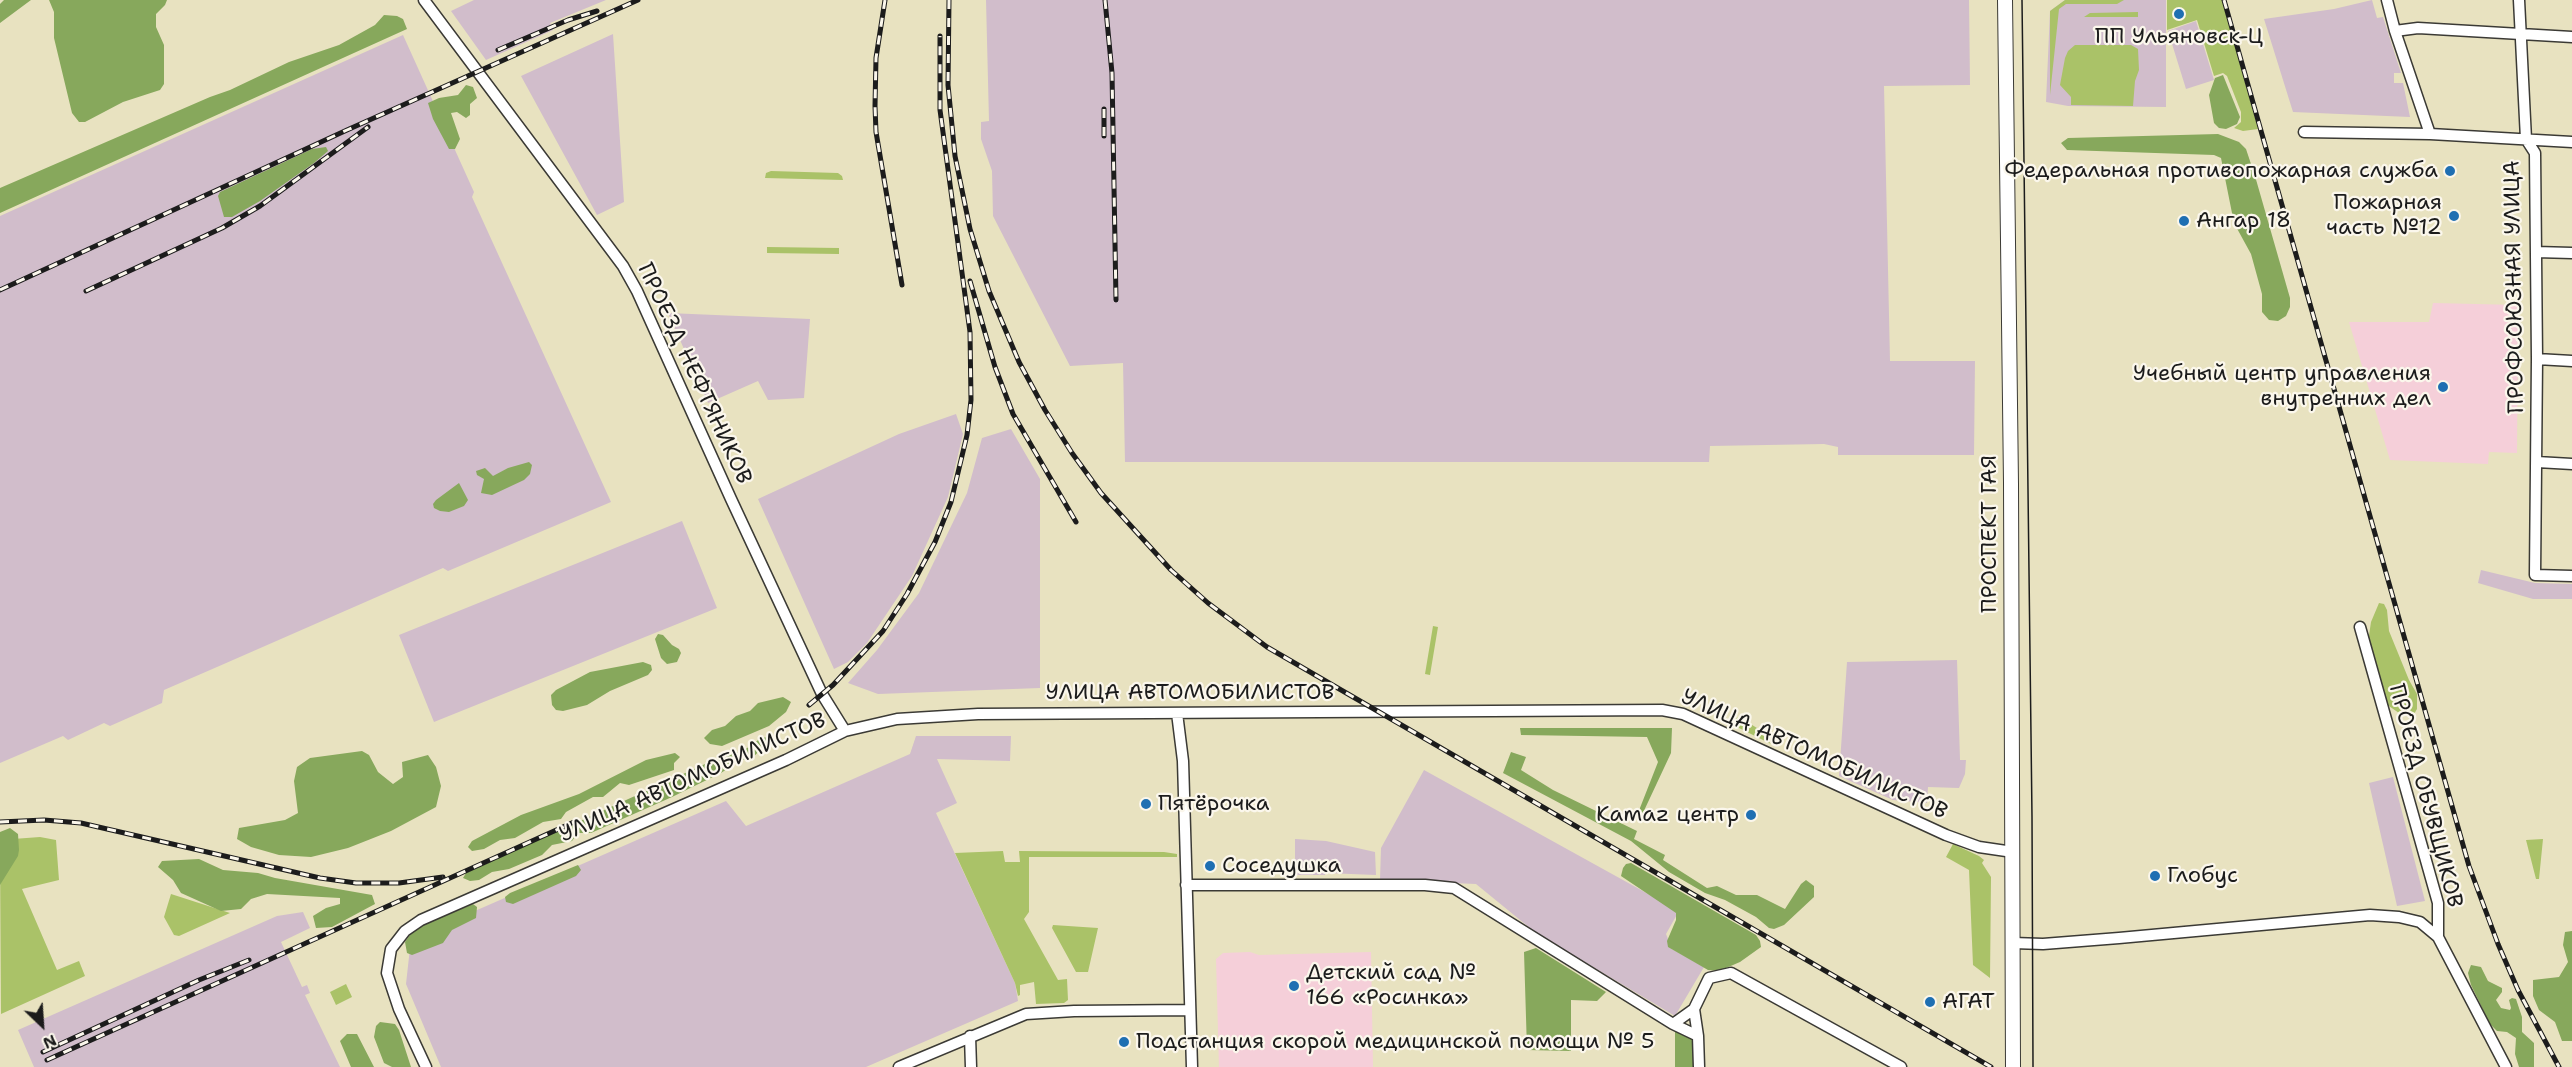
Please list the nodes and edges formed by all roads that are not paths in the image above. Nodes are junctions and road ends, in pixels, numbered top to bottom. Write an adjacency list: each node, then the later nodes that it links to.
1 (424, 0): 21 (street, ПРОЕЗД НЕФТЯНИКОВ)
2 (2005, 0): 22 (main road, ПРОСПЕКТ ГАЯ)
3 (2387, 0): 5 (street)
4 (2519, 0): 6 (street, ПРОФСОЮЗНАЯ УЛИЦА)
5 (2395, 31): 6 (street); 9 (street)
6 (2522, 35): 7 (street); 10 (street, ПРОФСОЮЗНАЯ УЛИЦА)
7 (2572, 37)
8 (2304, 132): 9 (street)
9 (2430, 134): 10 (street)
10 (2526, 139): 11 (street); 12 (street, ПРОФСОЮЗНАЯ УЛИЦА)
11 (2572, 142)
12 (2536, 252): 13 (street); 14 (street, ПРОФСОЮЗНАЯ УЛИЦА)
13 (2572, 254)
14 (2537, 359): 15 (street); 16 (street, ПРОФСОЮЗНАЯ УЛИЦА)
15 (2572, 361)
16 (2537, 462): 17 (street); 18 (street, ПРОФСОЮЗНАЯ УЛИЦА)
17 (2572, 464)
18 (2572, 576)
19 (2360, 627): 24 (street, ПРОЕЗД ОБУВЩИКОВ)
20 (1177, 713): 21 (street, УЛИЦА АВТОМОБИЛИСТОВ); 22 (street, УЛИЦА АВТОМОБИЛИСТОВ); 23 (street)
21 (845, 731): 31 (street, УЛИЦА АВТОМОБИЛИСТОВ)
22 (2013, 852): 25 (main road, ПРОСПЕКТ ГАЯ)
23 (1186, 885): 27 (street); 28 (street)
24 (2438, 937): 25 (street); 38 (street, ПРОЕЗД ОБУВЩИКОВ)
25 (2013, 943): 37 (main road, ПРОСПЕКТ ГАЯ)
26 (1694, 1009): 28 (street); 30 (street); 36 (street)
27 (1190, 1010): 29 (street); 34 (street)
28 (1673, 1024): 30 (street)
29 (970, 1036): 32 (street); 33 (street)
30 (1698, 1036): 35 (street)
31 (426, 1067)
32 (899, 1067)
33 (971, 1067)
34 (1192, 1067)
35 (1699, 1067)
36 (1901, 1067)
37 (2013, 1067)
38 (2506, 1067)

